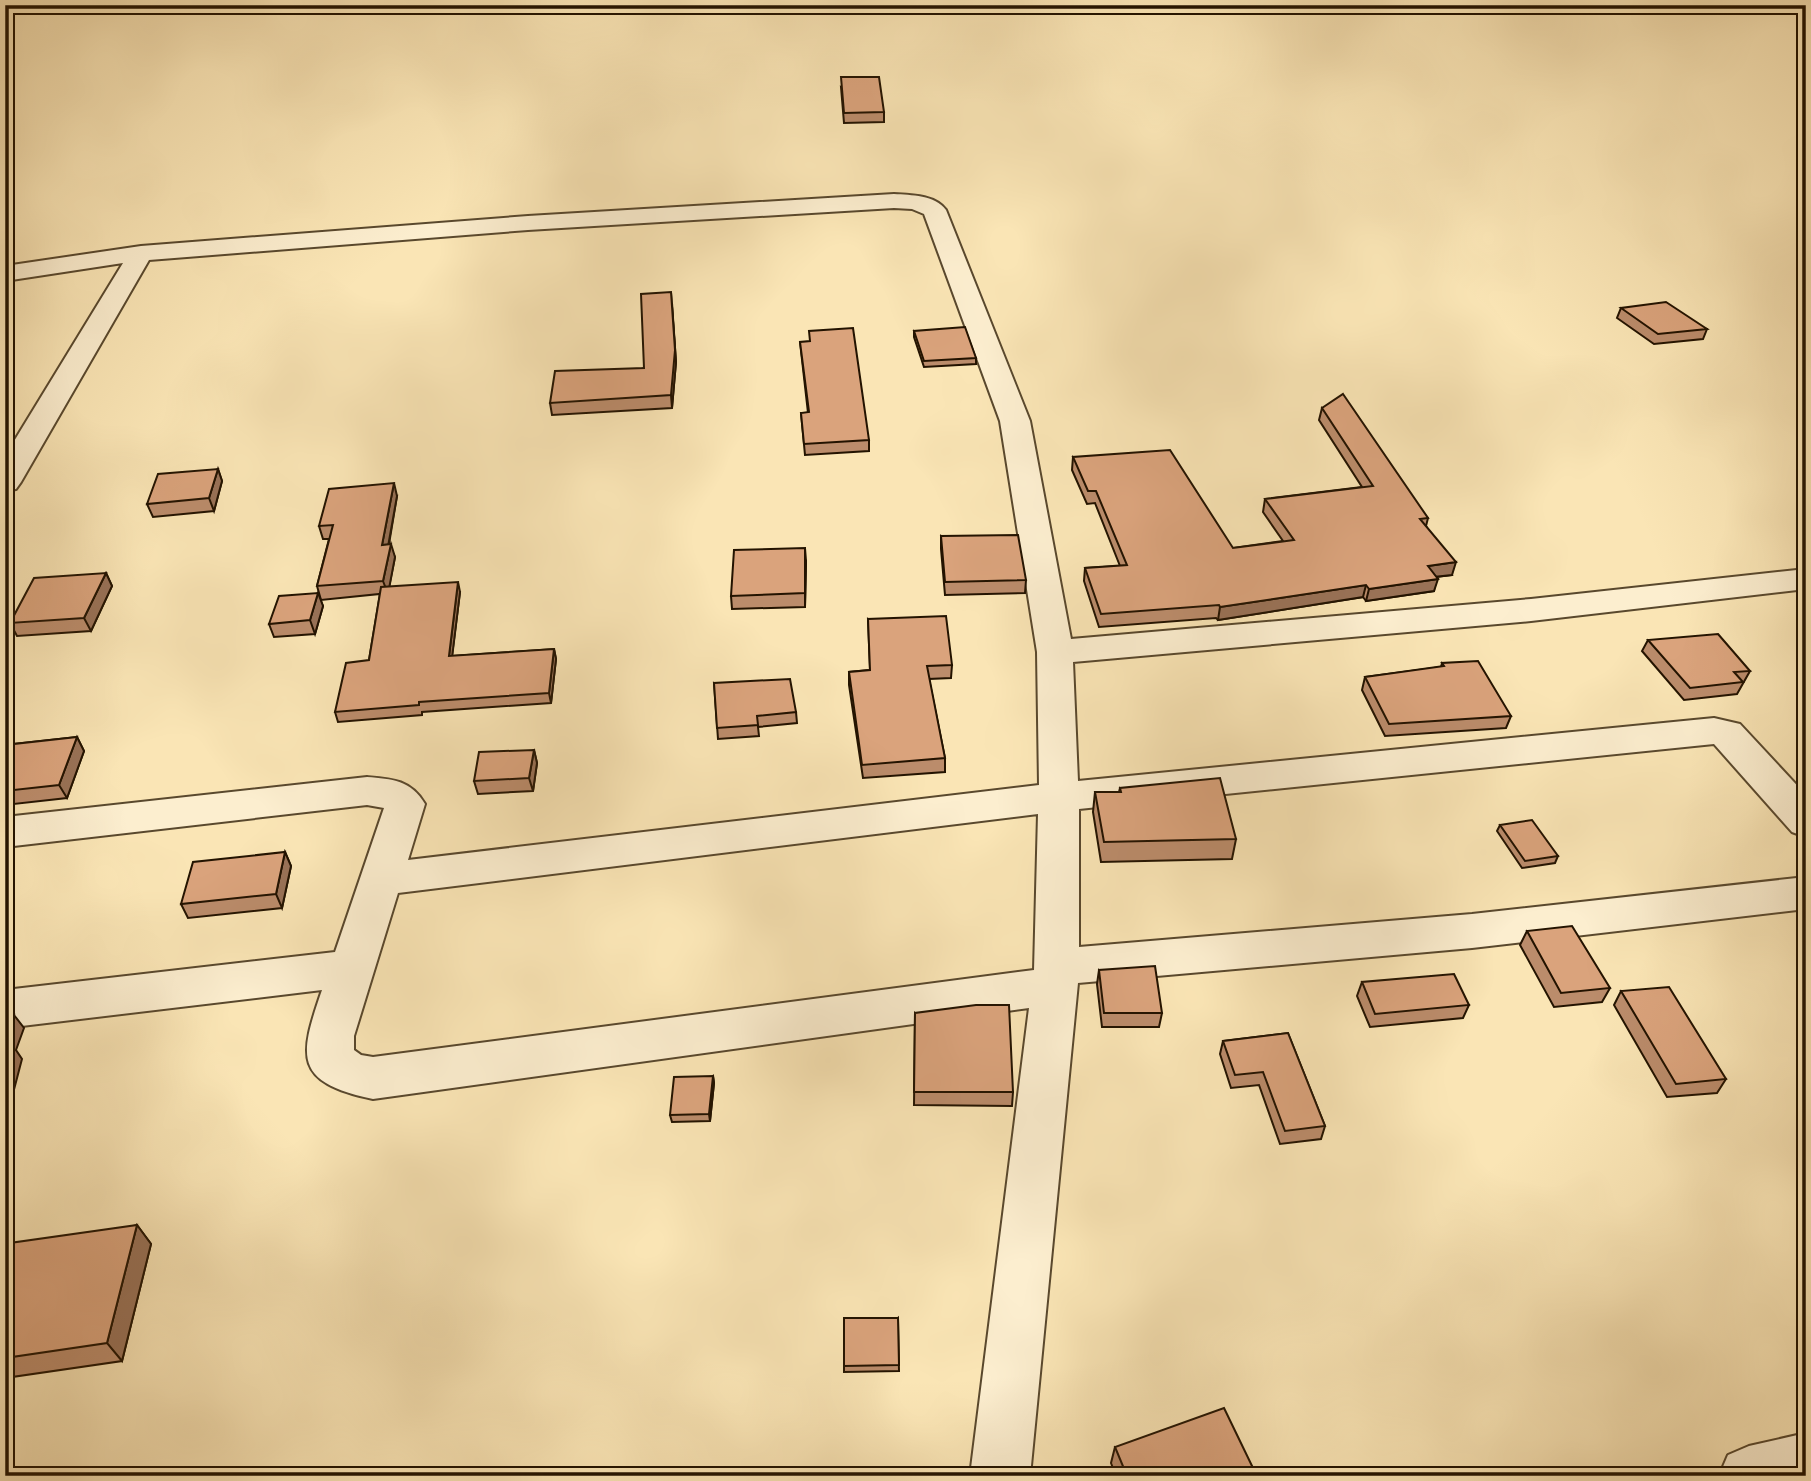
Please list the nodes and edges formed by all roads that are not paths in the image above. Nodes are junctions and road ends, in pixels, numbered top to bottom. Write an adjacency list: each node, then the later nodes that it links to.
1 (141, 253): 2 (street); 3 (street); 5 (street)
2 (5, 274)
3 (5, 482)
4 (1806, 579): 5 (street)
5 (1055, 652): 6 (street)
6 (1059, 797): 7 (street); 9 (street); 12 (street)
7 (1806, 822)
8 (5, 832): 9 (street)
9 (381, 879): 11 (street)
10 (1806, 893): 12 (street)
11 (352, 968): 12 (street); 13 (street)
12 (1056, 977): 15 (street)
13 (5, 1009)
14 (1806, 1463): 16 (street)
15 (1000, 1476)
16 (1749, 1476)

